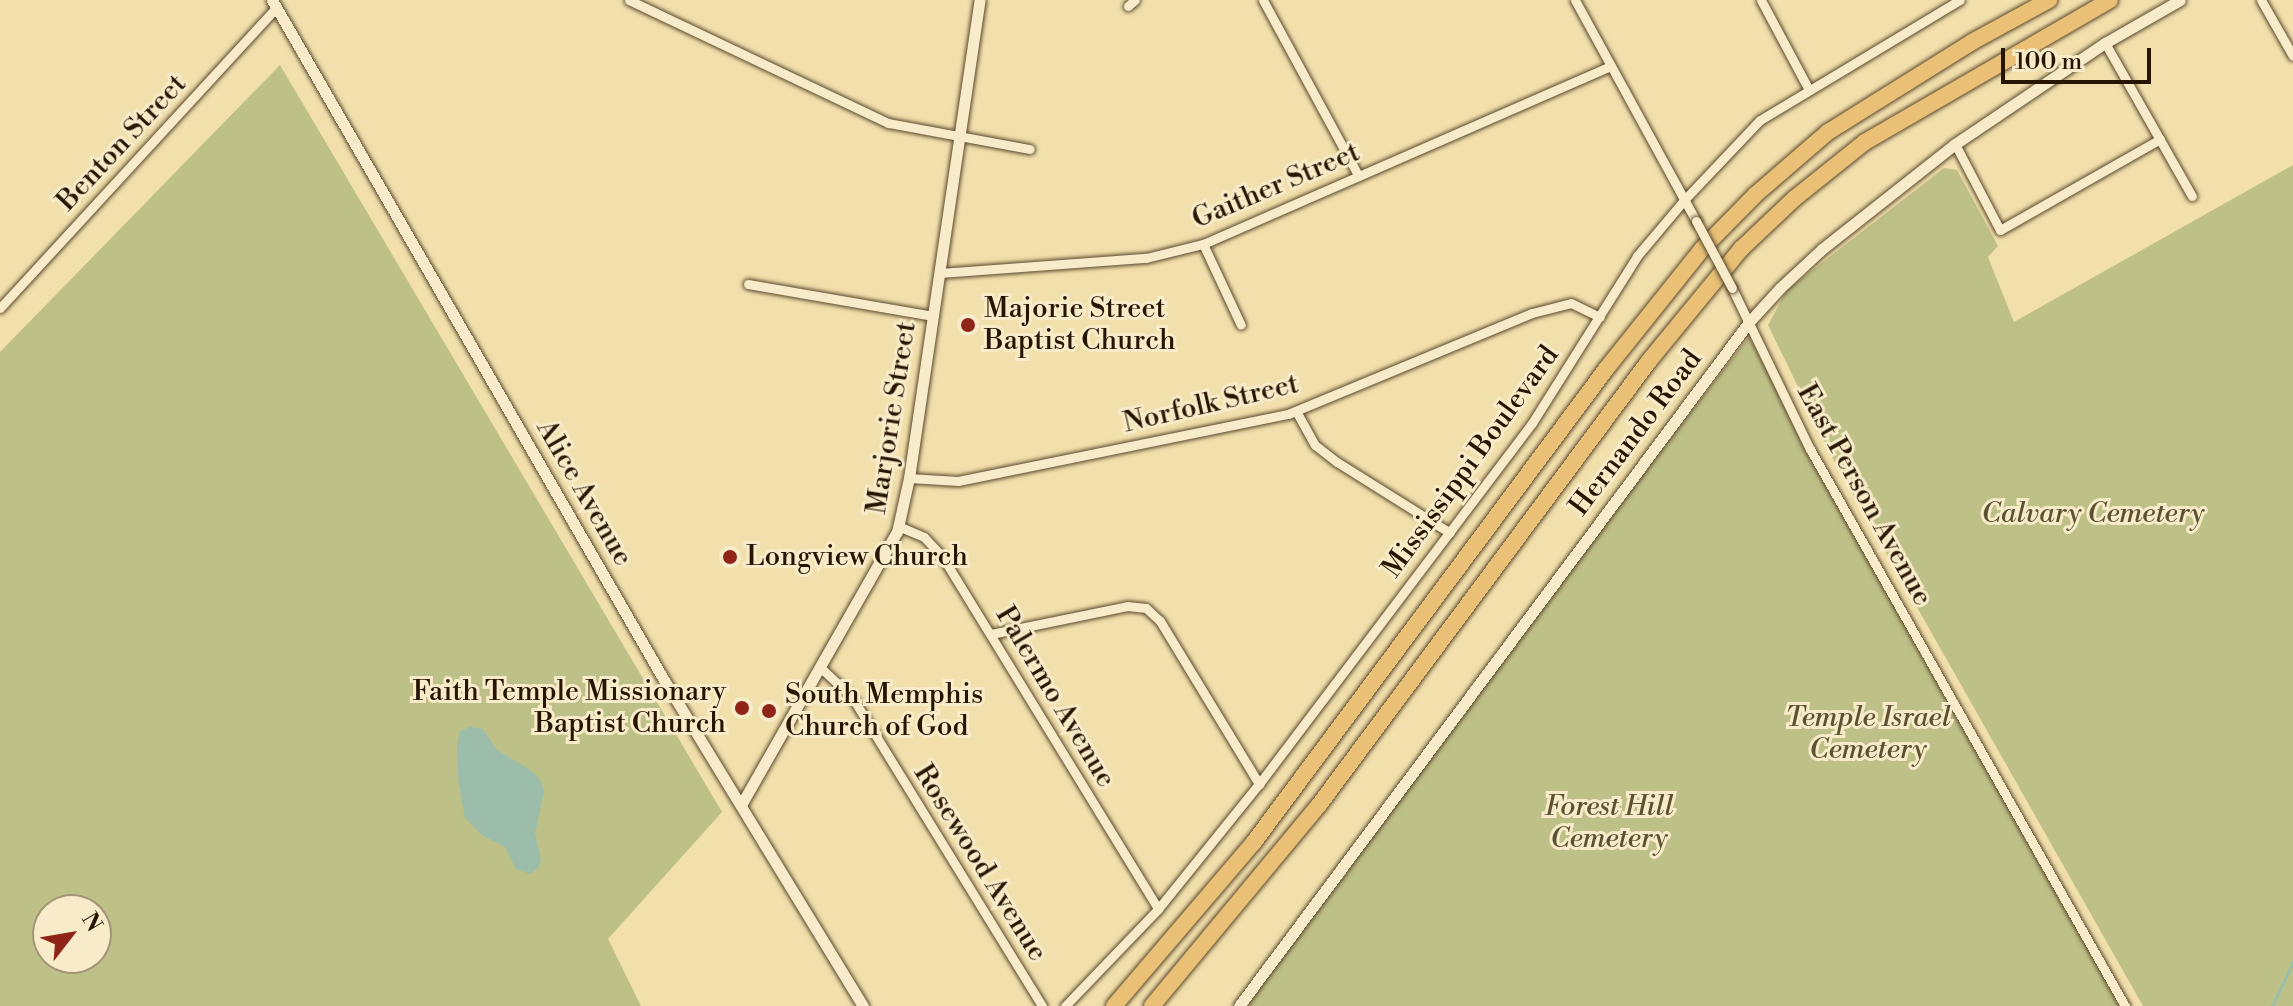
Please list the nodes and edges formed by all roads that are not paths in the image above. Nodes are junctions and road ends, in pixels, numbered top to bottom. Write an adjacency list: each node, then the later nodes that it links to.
1 (629, 0): 17 (street)
2 (980, 0): 17 (street, Marjorie Street)
3 (1263, 0): 21 (street)
4 (1575, 0): 15 (street, East Person Avenue)
5 (1761, 0): 16 (street)
6 (1960, 0): 12 (street, Mississippi Boulevard)
7 (2049, 0): 44 (highway)
8 (2110, 0): 45 (highway)
9 (2180, 0): 13 (street, Hernando Road)
10 (2261, 0): 14 (street)
11 (274, 4): 27 (street, Benton Street); 39 (street, Alice Avenue)
12 (1944, 4): 16 (street, Mississippi Boulevard)
13 (2105, 43): 18 (street); 19 (street, Hernando Road)
14 (2293, 56)
15 (1611, 66): 21 (street, Gaither Street); 23 (street, East Person Avenue)
16 (1808, 88): 23 (street, Mississippi Boulevard)
17 (959, 136): 20 (street); 25 (street, Marjorie Street)
18 (2160, 139): 19 (street); 22 (street)
19 (1955, 144): 30 (street, Hernando Road)
20 (1030, 149)
21 (1358, 175): 24 (street, Gaither Street)
22 (2192, 196)
23 (1685, 199): 29 (street, Mississippi Boulevard); 30 (street, East Person Avenue, bridge)
24 (1203, 244): 25 (street, Gaither Street); 31 (street)
25 (940, 273): 28 (street, Marjorie Street)
26 (748, 284): 28 (street)
27 (0, 308)
28 (933, 316): 33 (street, Marjorie Street)
29 (1600, 317): 32 (street, Norfolk Street); 35 (street, Mississippi Boulevard)
30 (1749, 322): 46 (street, Hernando Road); 47 (street, East Person Avenue)
31 (1241, 325)
32 (1296, 411): 33 (street, Norfolk Street); 35 (street)
33 (909, 478): 34 (street, Marjorie Street)
34 (898, 526): 36 (street, Palermo Avenue); 37 (street, Marjorie Street)
35 (1450, 533): 38 (street, Mississippi Boulevard)
36 (991, 634): 38 (street); 40 (street, Palermo Avenue)
37 (821, 668): 39 (street, Marjorie Street); 42 (street, Rosewood Avenue)
38 (1259, 784): 40 (street, Mississippi Boulevard)
39 (741, 805): 41 (street, Alice Avenue)
40 (1158, 909): 43 (street, Mississippi Boulevard)
41 (863, 1006)
42 (1042, 1006)
43 (1065, 1006)
44 (1114, 1006)
45 (1152, 1006)
46 (1239, 1006)
47 (2125, 1006)

